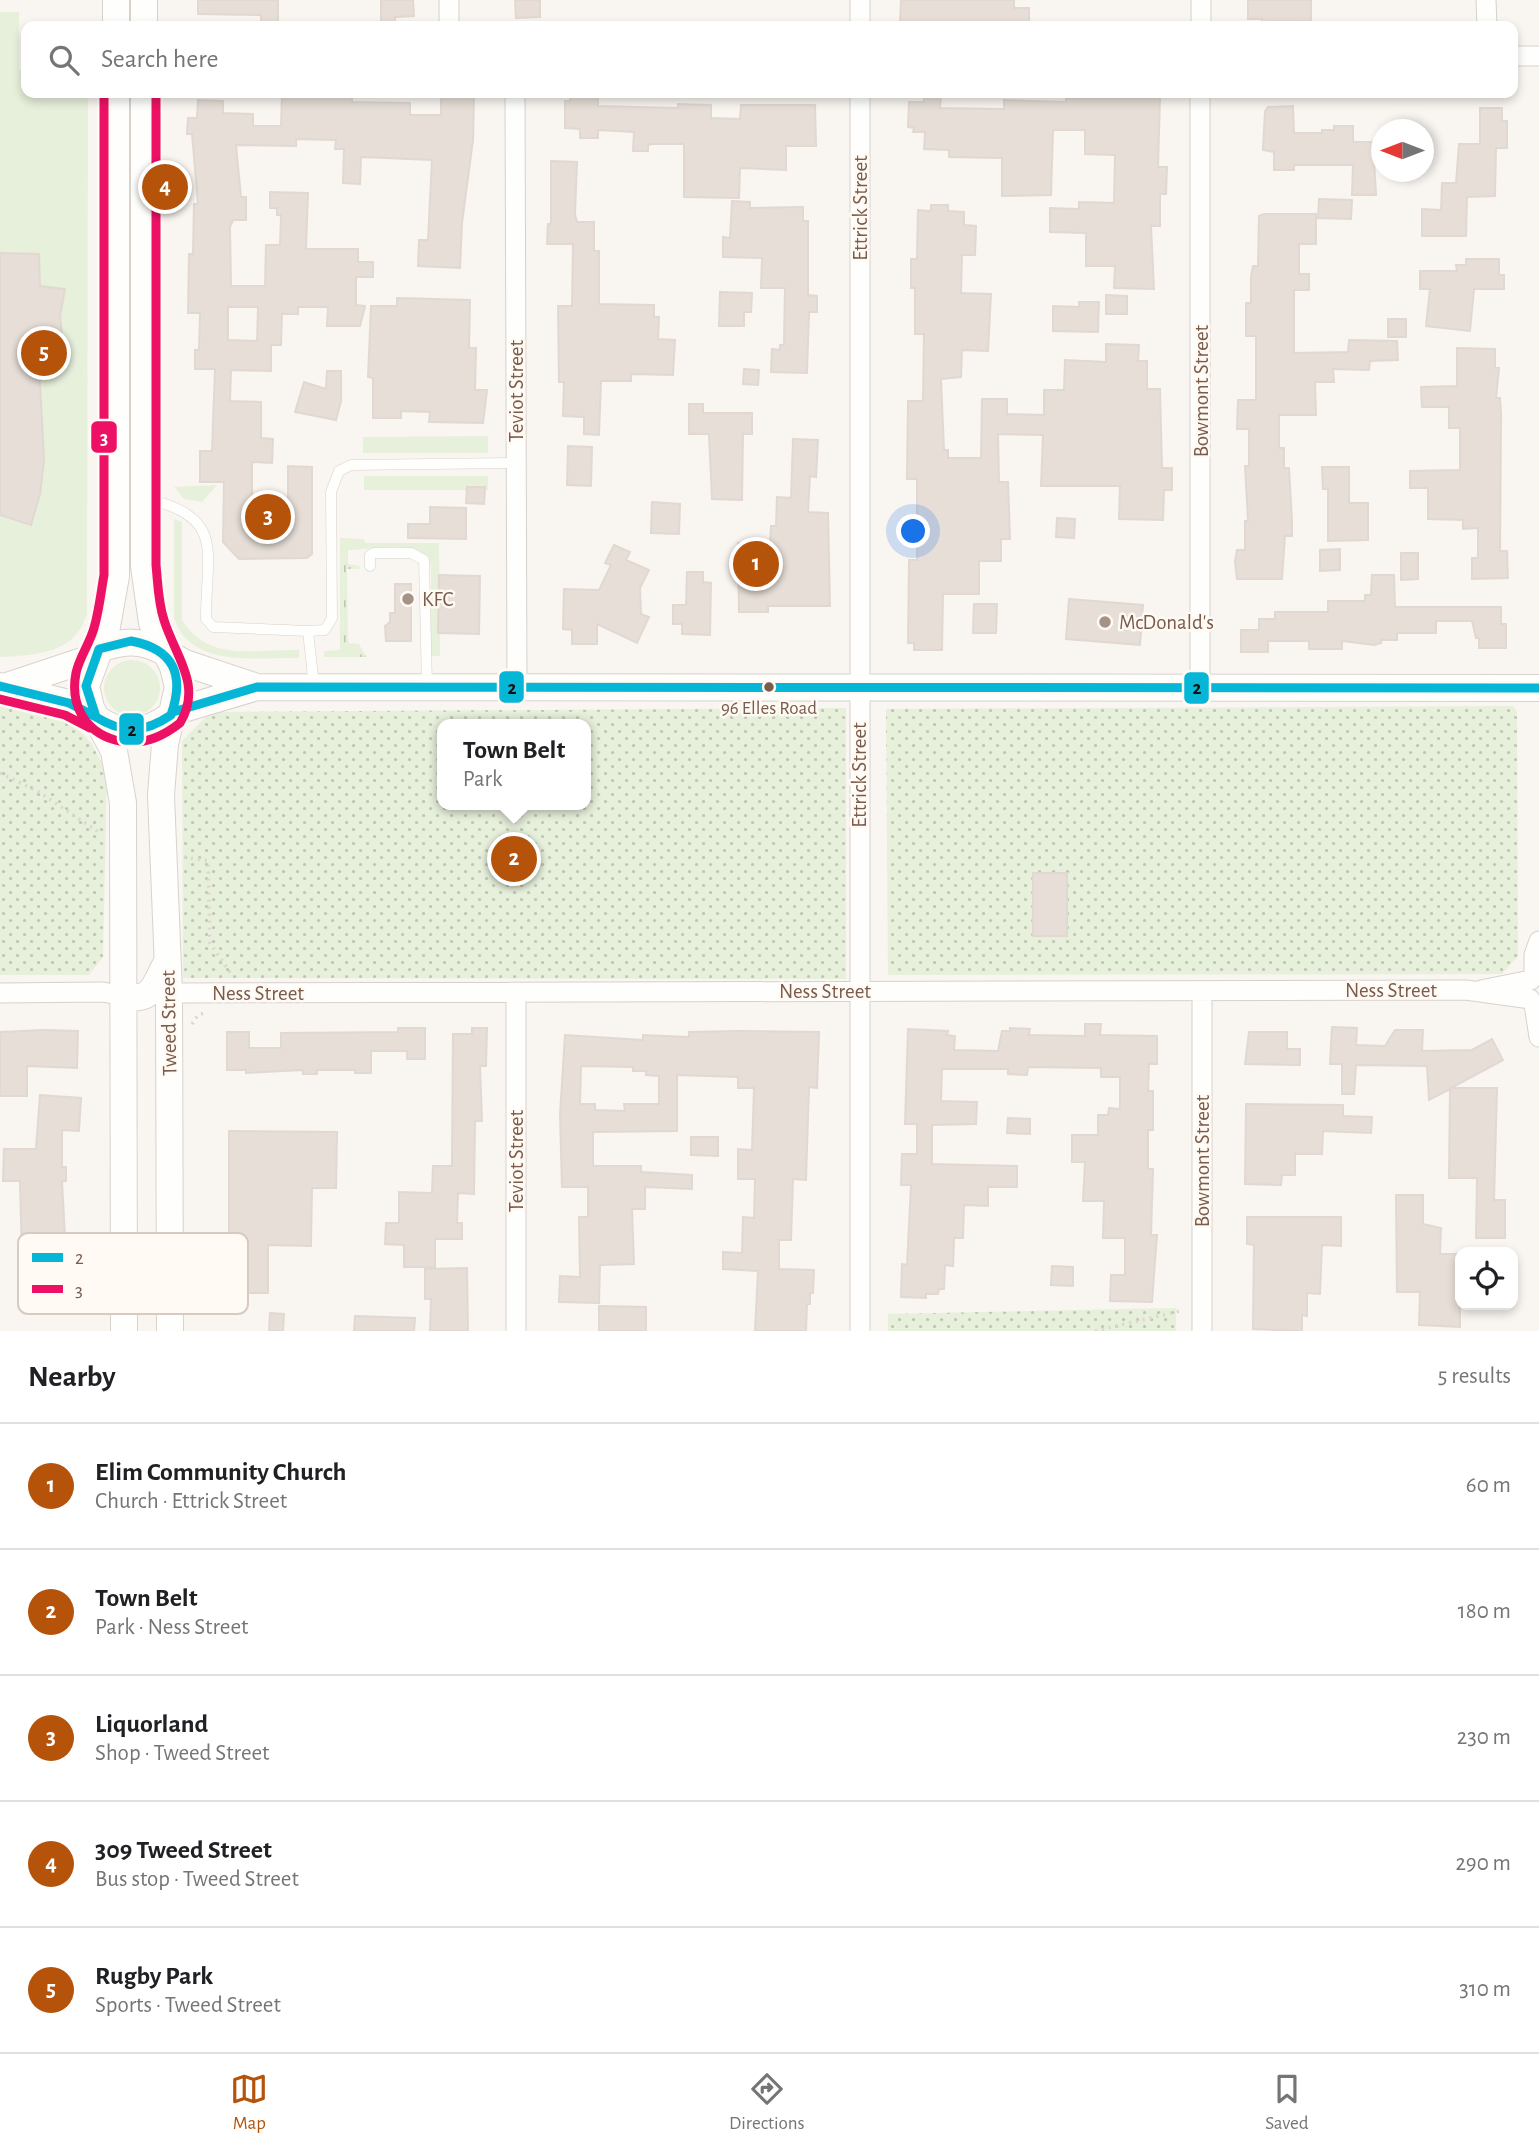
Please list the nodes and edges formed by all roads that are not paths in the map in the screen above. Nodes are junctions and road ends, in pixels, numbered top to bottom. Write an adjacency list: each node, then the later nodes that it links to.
1 (116, 0): 7 (main road)
2 (144, 0): 8 (main road)
3 (449, 0): 9 (street)
4 (860, 0): 10 (street)
5 (1201, 0): 11 (street)
6 (1486, 0): 12 (street)
7 (116, 21)
8 (144, 21)
9 (449, 21)
10 (860, 21)
11 (1201, 21)
12 (1487, 21)
13 (1518, 56): 14 (street)
14 (1539, 56)
15 (116, 98): 25 (main road)
16 (144, 98): 21 (main road, Tweed Street)
17 (515, 98): 20 (street, Teviot Street)
18 (860, 98): 32 (street, Ettrick Street)
19 (1200, 98): 33 (street, Bowmont Street)
20 (516, 463): 23 (lane); 31 (street, Teviot Street)
21 (144, 498): 23 (lane); 24 (main road, Tweed Street)
22 (370, 566): 29 (lane)
23 (308, 631): 28 (lane)
24 (165, 652): 25 (main road); 27 (main road); 34 (main road, Tweed Street)
25 (97, 653): 26 (main road); 35 (main road)
26 (3, 687): 35 (main road)
27 (257, 687): 28 (main road); 34 (main road)
28 (314, 688): 29 (main road)
29 (427, 688): 31 (main road)
30 (1539, 688): 33 (main road)
31 (517, 689): 32 (main road)
32 (859, 689): 33 (main road); 41 (street, Ettrick Street)
33 (1200, 689)
34 (172, 713): 35 (main road); 37 (main road, Tweed Street)
35 (97, 718): 44 (main road)
36 (1539, 941): 38 (street)
37 (168, 960): 43 (main road, Tweed Street); 44 (main road)
38 (1534, 990): 39 (street, Ness Street); 45 (street)
39 (1202, 991): 41 (street, Ness Street); 50 (street, Bowmont Street)
40 (516, 992): 41 (street, Ness Street); 43 (street, Ness Street); 48 (street, Teviot Street)
41 (859, 992): 49 (street, Ettrick Street)
42 (0, 993): 44 (street)
43 (169, 993): 47 (main road, Tweed Street)
44 (123, 996): 46 (main road)
45 (1539, 1037)
46 (124, 1233)
47 (170, 1233)
48 (516, 1331)
49 (860, 1331)
50 (1202, 1331)

